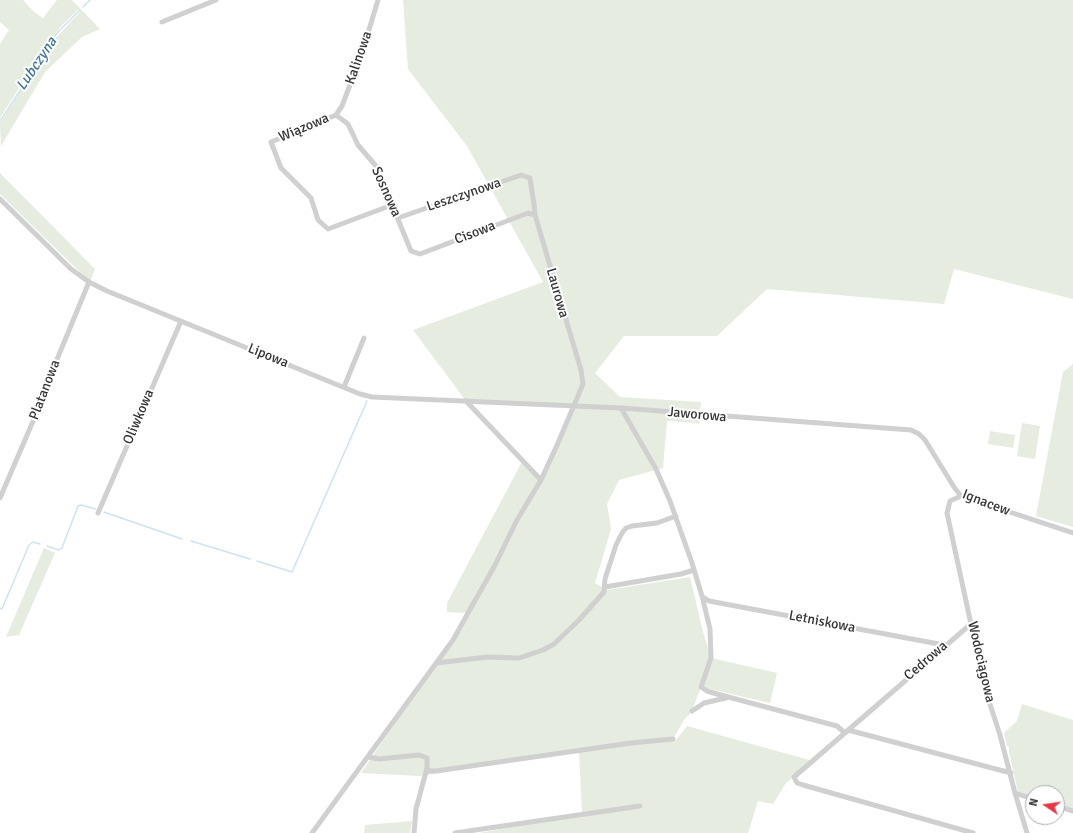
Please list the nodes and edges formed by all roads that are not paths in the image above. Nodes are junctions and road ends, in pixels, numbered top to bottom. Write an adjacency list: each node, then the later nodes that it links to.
1 (216, 0): 3 (street)
2 (378, 0): 4 (street, Kalinowa)
3 (162, 22)
4 (336, 115): 7 (street, Sosnowa); 7 (street, Wiązowa)
5 (530, 178): 8 (street, Laurowa); 9 (street, Leszczynowa)
6 (0, 199): 11 (street, Lipowa)
7 (392, 205): 9 (street, Sosnowa)
8 (535, 215): 10 (street, Cisowa); 16 (street, Laurowa)
9 (398, 218): 10 (street, Sosnowa)
10 (414, 253)
11 (89, 282): 12 (street, Lipowa); 21 (street, Platanowa)
12 (181, 321): 14 (street, Lipowa); 22 (street, Oliwkowa)
13 (364, 338): 14 (street)
14 (344, 387): 15 (street, Lipowa)
15 (466, 401): 16 (street, Jaworowa); 19 (street)
16 (574, 406): 17 (street, Jaworowa); 19 (street, Laurowa)
17 (621, 408): 18 (street, Jaworowa); 23 (street)
18 (925, 440): 20 (street, Ignacew)
19 (541, 480): 30 (street, Laurowa)
20 (961, 496): 24 (street, Ignacew); 28 (street, Wodociągowa)
21 (0, 498)
22 (98, 513)
23 (676, 516): 25 (street); 26 (street)
24 (1073, 533)
25 (694, 570): 26 (street); 27 (street)
26 (605, 587): 30 (street)
27 (702, 596): 29 (street, Letniskowa); 31 (street)
28 (972, 622): 29 (street, Cedrowa); 37 (street, Wodociągowa)
29 (944, 645): 33 (street, Cedrowa)
30 (436, 663): 35 (street, Laurowa)
31 (729, 697): 32 (street); 33 (street)
32 (692, 711)
33 (846, 731): 37 (street); 44 (street, Cedrowa)
34 (673, 739): 36 (street)
35 (369, 757): 36 (street); 41 (street, Laurowa)
36 (427, 768): 42 (street)
37 (1011, 773): 38 (street, Wodociągowa)
38 (1015, 793): 39 (street); 45 (street, Wodociągowa)
39 (1025, 796)
40 (640, 806): 43 (street)
41 (312, 833)
42 (414, 833)
43 (455, 833)
44 (973, 833)
45 (1027, 833)

